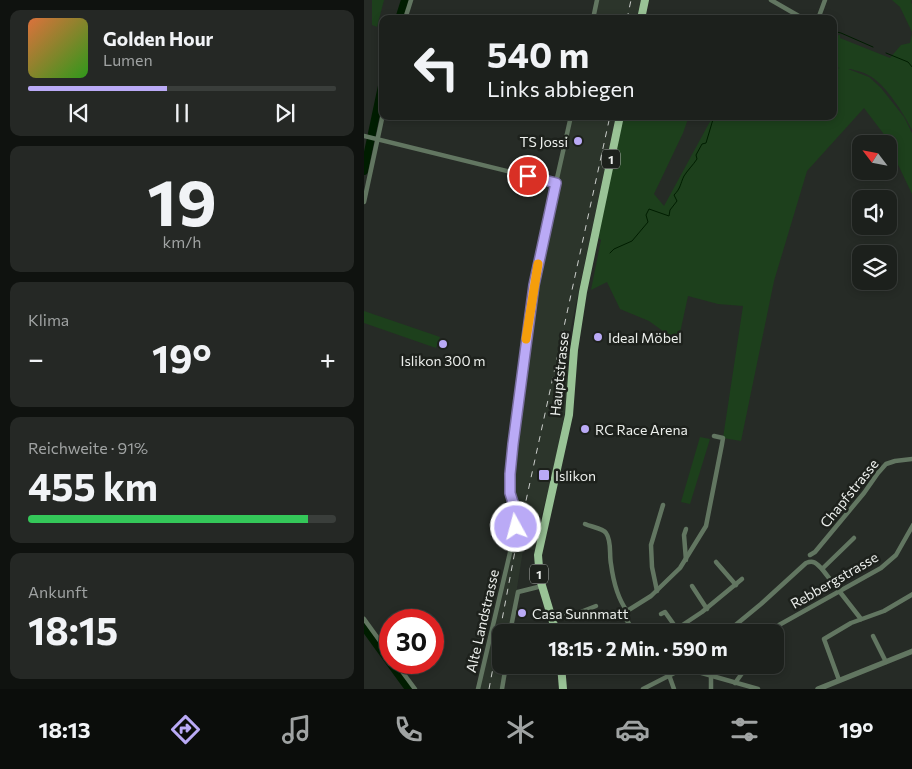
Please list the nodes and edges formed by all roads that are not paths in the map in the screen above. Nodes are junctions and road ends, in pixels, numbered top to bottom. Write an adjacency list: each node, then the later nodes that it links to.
1 (411, 0): 6 (street)
2 (597, 0): 7 (street)
3 (645, 0): 8 (main road)
4 (771, 0): 9 (street)
5 (825, 0): 10 (street)
6 (406, 15)
7 (594, 15)
8 (642, 15)
9 (797, 15)
10 (819, 15)
11 (381, 120): 15 (street)
12 (570, 120): 16 (street, Alte Landstrasse)
13 (619, 120): 31 (main road, Hauptstrasse / 1)
14 (366, 136): 15 (street)
15 (376, 138): 16 (street); 17 (street)
16 (556, 183): 64 (street, Alte Landstrasse)
17 (364, 202)
18 (714, 436): 26 (street)
19 (912, 459): 25 (street, Chapfstrasse)
20 (662, 505): 33 (street)
21 (585, 524): 38 (street)
22 (912, 525): 34 (street, Rebbergstrasse)
23 (686, 529): 26 (street)
24 (854, 538): 28 (street)
25 (810, 555)
26 (686, 560): 33 (street)
27 (716, 562): 30 (street)
28 (822, 569): 34 (street); 48 (street)
29 (742, 579): 30 (street)
30 (736, 585): 37 (street)
31 (542, 586): 40 (main road, Hauptstrasse / 1); 43 (street)
32 (692, 586): 37 (street)
33 (657, 591): 38 (street)
34 (838, 591): 42 (street); 49 (street, Rebbergstrasse)
35 (912, 594): 42 (street)
36 (596, 606): 40 (street)
37 (707, 609): 47 (street)
38 (627, 611): 45 (street)
39 (661, 614): 46 (street)
40 (551, 616): 44 (main road, Hauptstrasse / 1)
41 (364, 619): 51 (street)
42 (861, 619): 61 (street)
43 (512, 624)
44 (554, 624)
45 (629, 624)
46 (673, 624)
47 (684, 624)
48 (736, 624)
49 (781, 624)
50 (873, 636): 53 (street)
51 (379, 640)
52 (912, 651): 53 (street)
53 (886, 662): 61 (street)
54 (403, 674): 63 (street)
55 (504, 674): 65 (street)
56 (561, 674): 66 (main road)
57 (704, 674): 60 (street)
58 (742, 674): 62 (street)
59 (669, 675): 67 (street); 68 (street)
60 (711, 677): 62 (street); 69 (street)
61 (839, 680): 71 (street)
62 (735, 683): 70 (street)
63 (414, 689)
64 (478, 689)
65 (502, 689)
66 (563, 689)
67 (644, 689)
68 (674, 689)
69 (711, 689)
70 (758, 689)
71 (818, 689)

